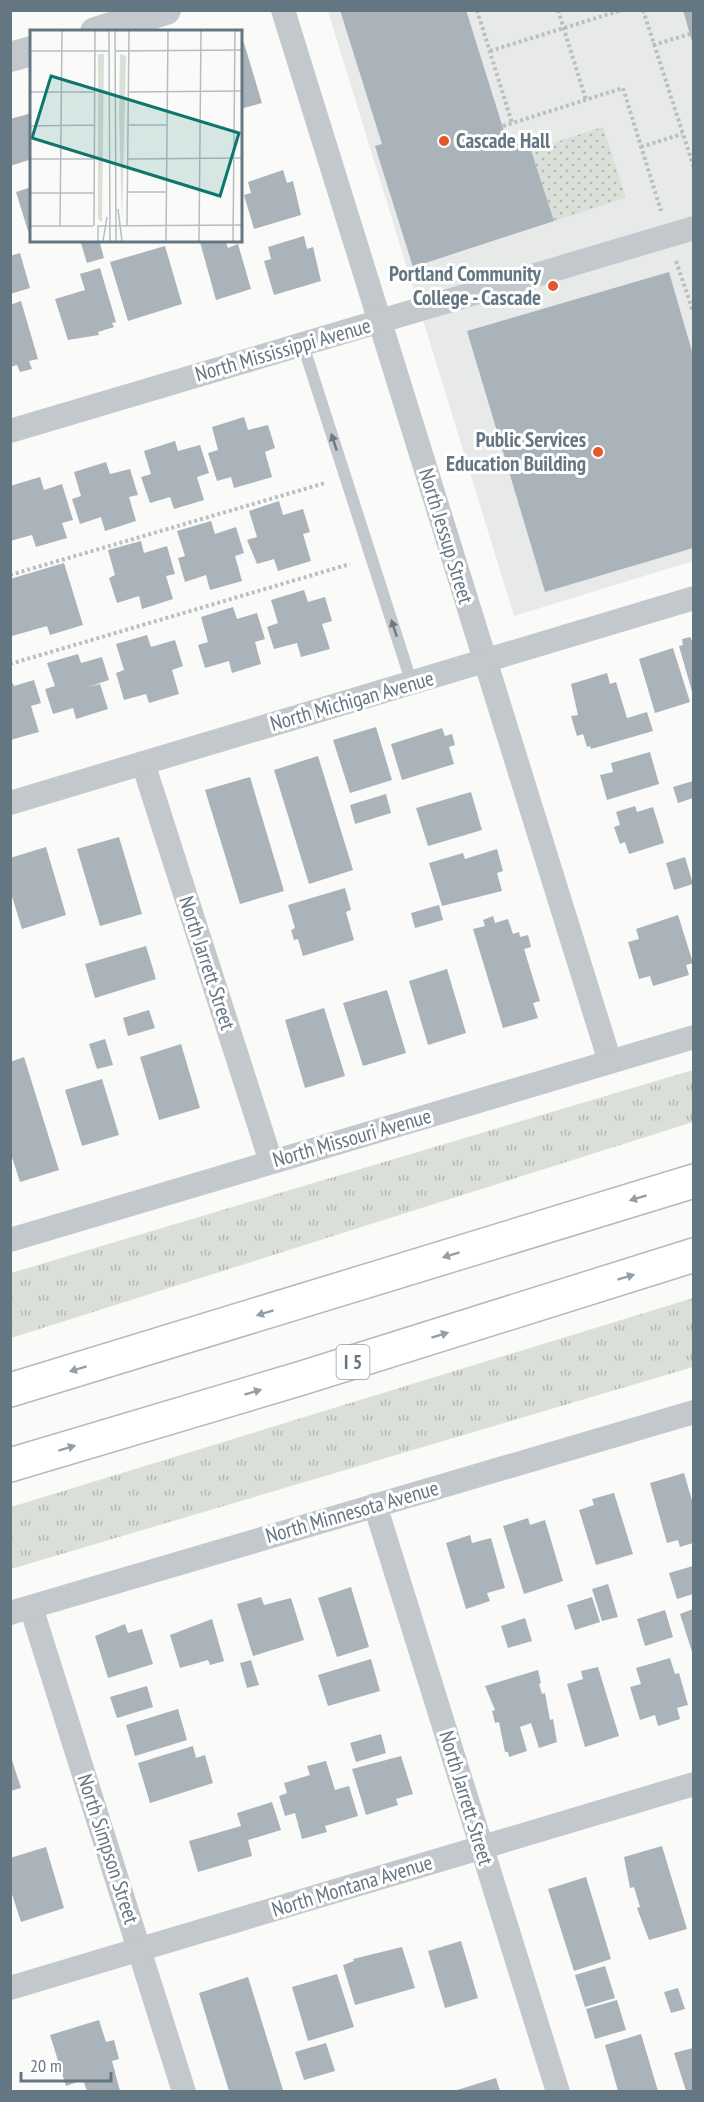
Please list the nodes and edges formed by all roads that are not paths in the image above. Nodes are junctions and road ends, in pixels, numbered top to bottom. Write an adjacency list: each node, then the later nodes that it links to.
1 (165, 10): 3 (street)
2 (284, 10): 7 (street, North Jessup Street)
3 (101, 30)
4 (30, 52): 5 (street)
5 (10, 57)
6 (693, 228): 7 (street, North Mississippi Avenue)
7 (381, 322): 8 (street, North Mississippi Avenue); 11 (street, North Jessup Street)
8 (303, 345): 9 (street, North Mississippi Avenue); 12 (lane, one-way to 8)
9 (10, 431)
10 (693, 598): 11 (street, North Michigan Avenue)
11 (484, 662): 12 (street, North Michigan Avenue); 16 (street, North Jessup Street)
12 (412, 684): 13 (street, North Michigan Avenue)
13 (143, 763): 14 (street, North Michigan Avenue); 17 (street, North Jarrett Street)
14 (10, 803)
15 (693, 1037): 16 (street, North Missouri Avenue)
16 (610, 1062): 17 (street, North Missouri Avenue)
17 (271, 1162): 19 (street, North Missouri Avenue)
18 (693, 1181): 21 (highway, one-way to 21)
19 (10, 1240)
20 (693, 1256): 23 (highway, I 5, one-way to 20)
21 (10, 1390)
22 (693, 1412): 24 (street, North Minnesota Avenue)
23 (10, 1465)
24 (375, 1505): 25 (street, North Minnesota Avenue); 27 (street, North Jarrett Street)
25 (21, 1610): 28 (street, North Simpson Street)
26 (693, 1784): 27 (street, North Montana Avenue)
27 (480, 1847): 28 (street, North Montana Avenue); 31 (street, North Jarrett Street)
28 (140, 1949): 29 (street, North Montana Avenue); 30 (street, North Simpson Street)
29 (10, 1988)
30 (184, 2091)
31 (558, 2091)

